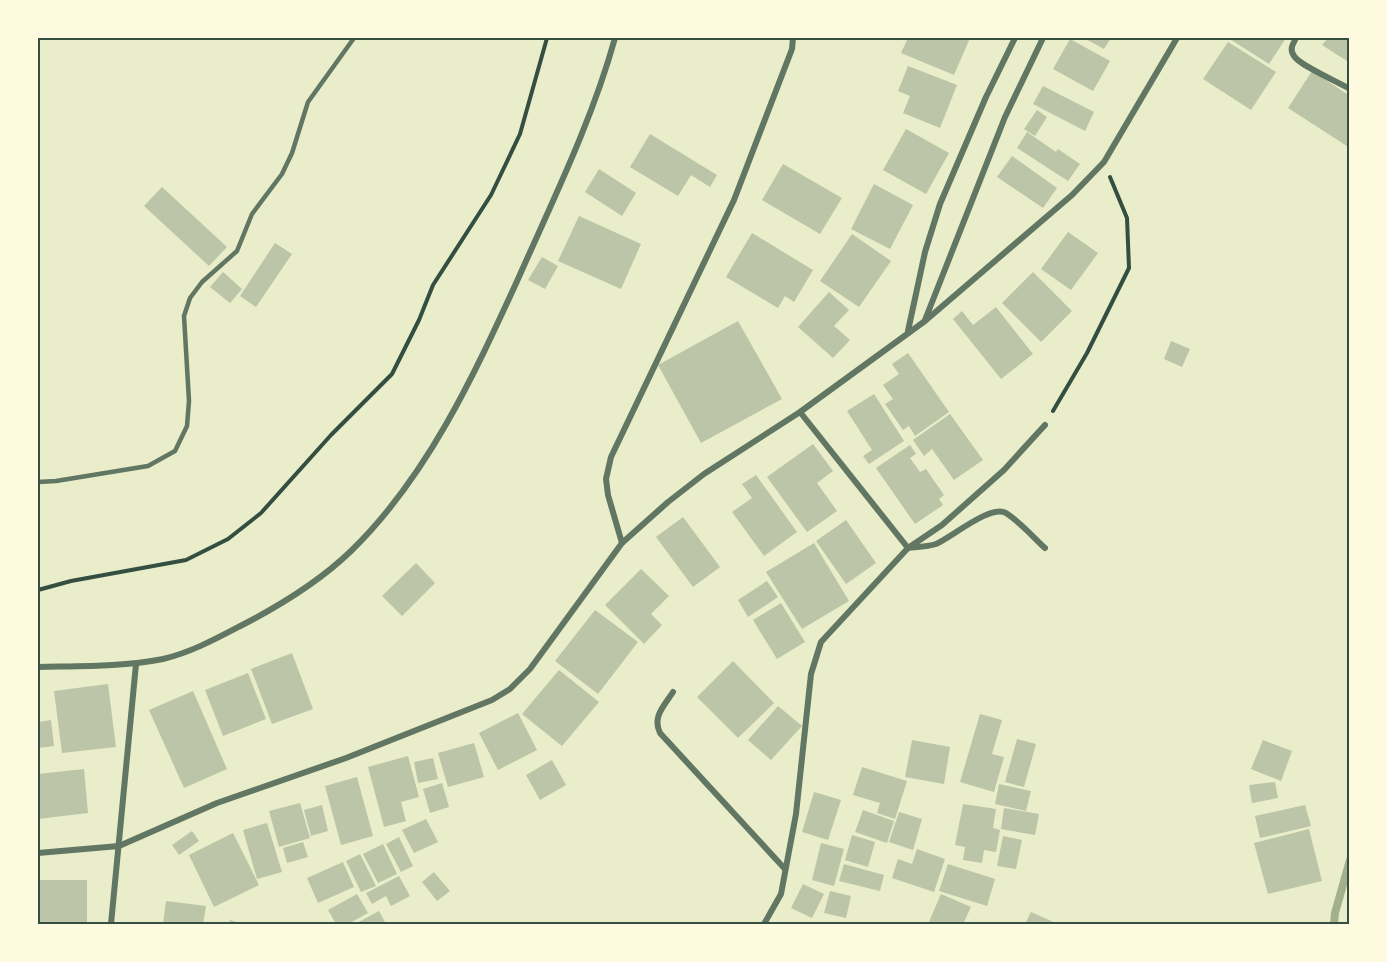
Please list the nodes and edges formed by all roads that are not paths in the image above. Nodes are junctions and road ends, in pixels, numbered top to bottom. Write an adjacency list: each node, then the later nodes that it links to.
1 (354, 38): 13 (lane)
2 (615, 38): 17 (street)
3 (793, 38): 14 (street)
4 (1015, 38): 10 (street)
5 (1043, 38): 9 (street)
6 (1177, 38): 9 (street)
7 (1296, 38): 8 (street)
8 (1350, 89)
9 (925, 321): 10 (street)
10 (908, 331): 11 (street)
11 (800, 412): 14 (street); 15 (street)
12 (1045, 425): 15 (street)
13 (38, 482)
14 (622, 543): 20 (street)
15 (908, 548): 16 (street); 22 (street)
16 (1045, 548)
17 (135, 664): 18 (street); 20 (street)
18 (38, 668)
19 (673, 692): 22 (street)
20 (119, 846): 21 (street); 23 (street)
21 (38, 853)
22 (785, 869): 24 (street)
23 (111, 924)
24 (764, 924)

